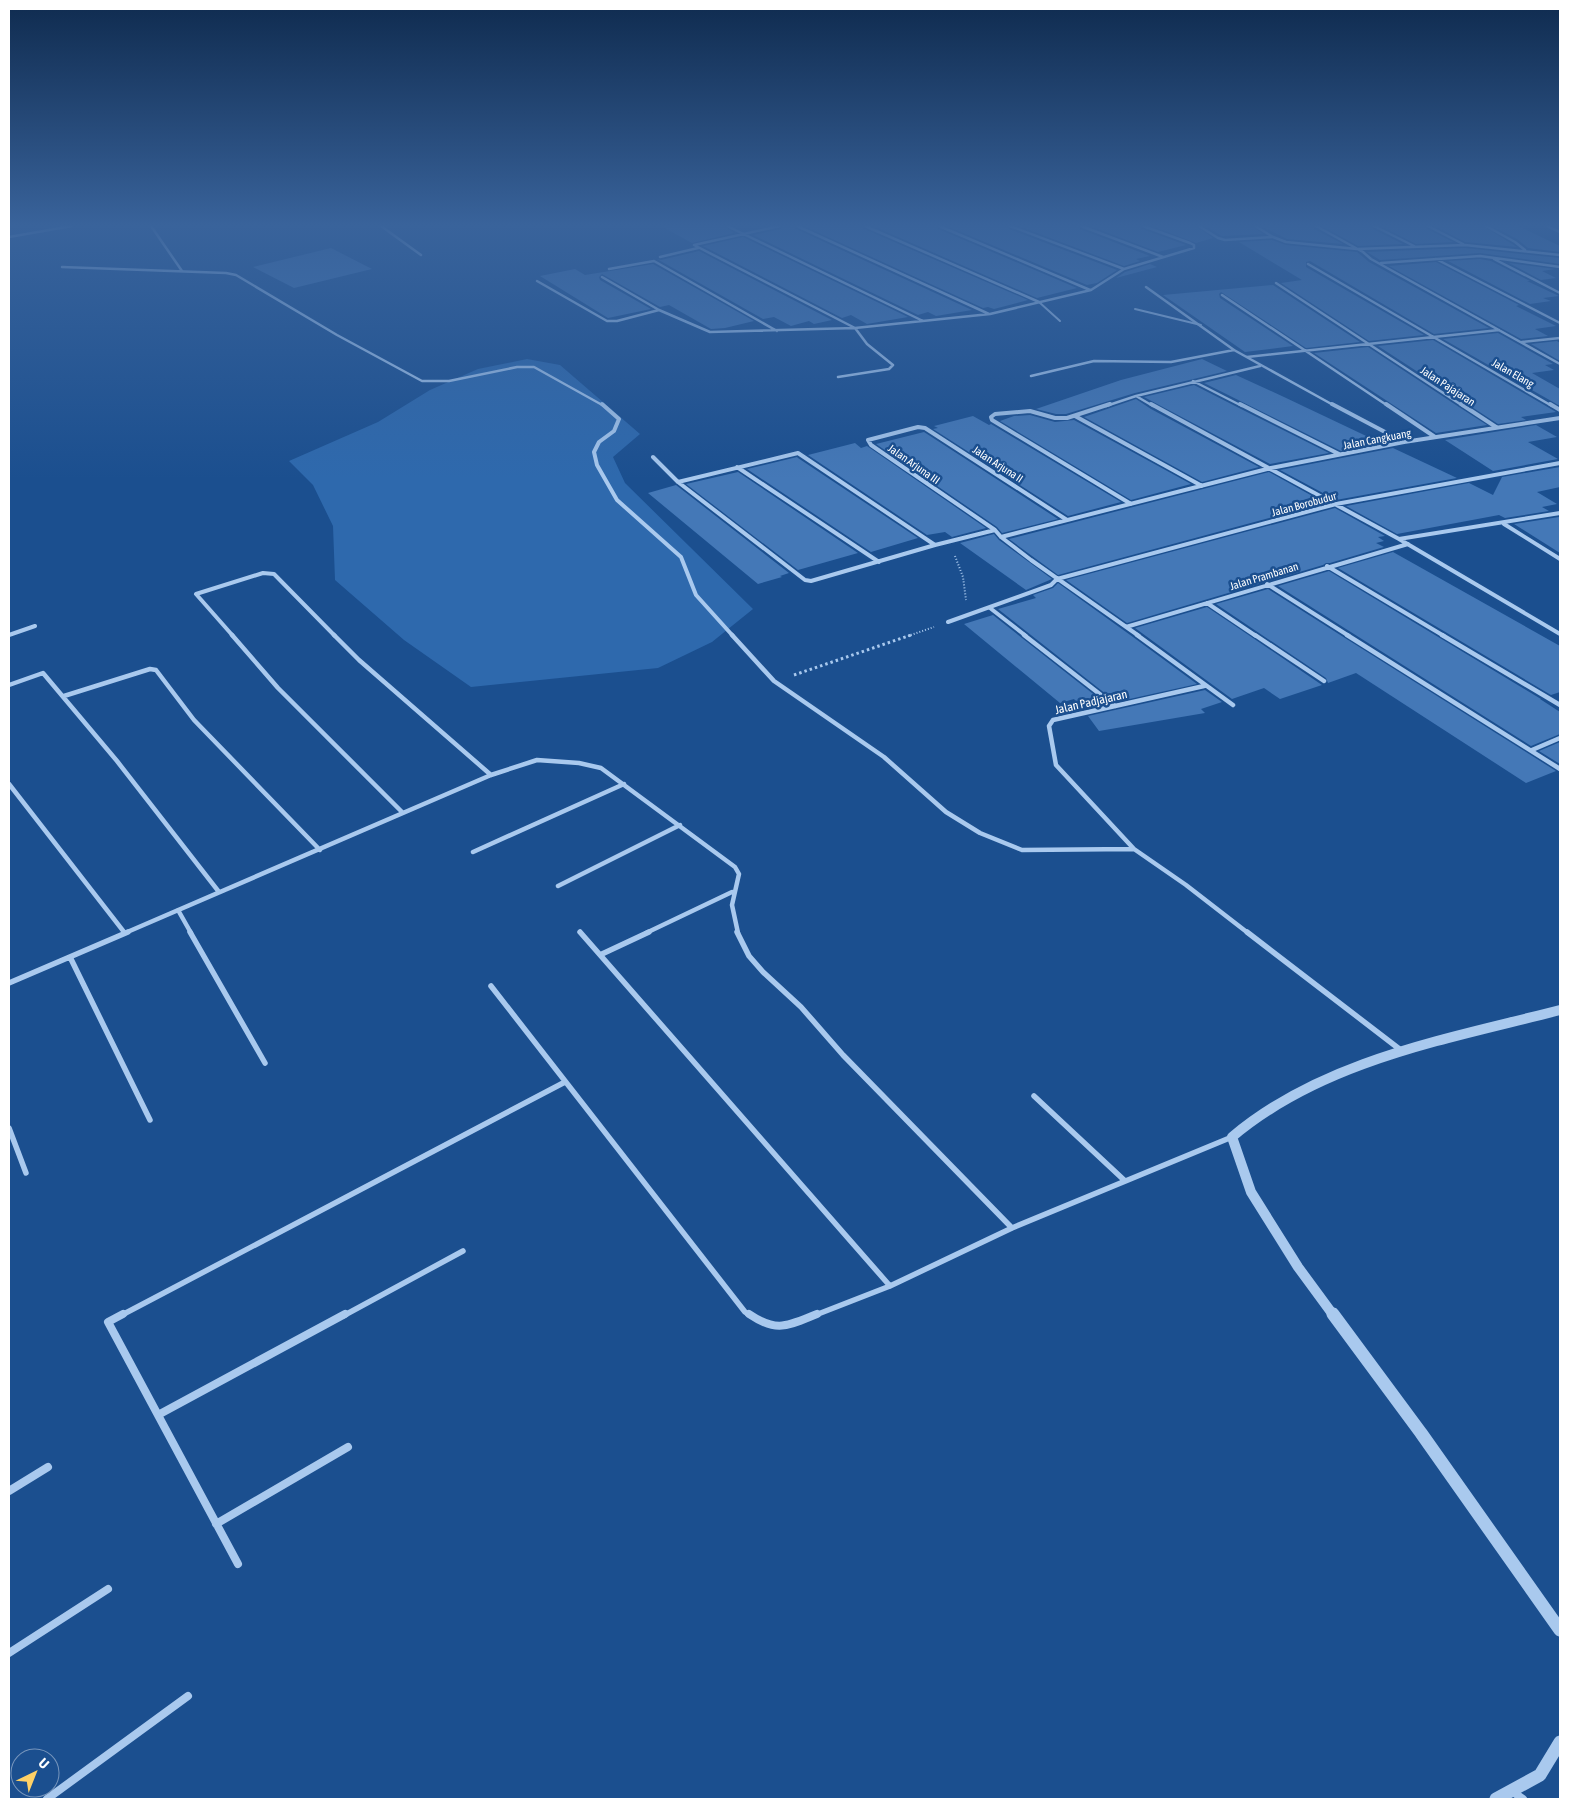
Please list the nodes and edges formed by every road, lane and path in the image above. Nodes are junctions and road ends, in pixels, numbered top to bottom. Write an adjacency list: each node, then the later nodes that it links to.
1 (295, 310): 76 (street)
2 (589, 310): 3 (street)
3 (658, 310)
4 (659, 310): 25 (street)
5 (741, 310): 25 (street)
6 (820, 310): 23 (street)
7 (899, 310): 20 (street)
8 (982, 310): 18 (street)
9 (1005, 310): 18 (street)
10 (1048, 310): 19 (lane)
11 (1140, 310): 22 (lane)
12 (1179, 310): 22 (street)
13 (1245, 310): 31 (street)
14 (1317, 310): 29 (street, Jalan Pajajaran)
15 (1387, 310): 26 (street, Jalan Elang)
16 (1465, 310): 24 (street)
17 (1536, 310): 21 (street)
18 (990, 314): 20 (street)
19 (1060, 321)
20 (923, 322): 23 (street)
21 (1560, 323)
22 (1201, 326): 30 (street)
23 (855, 328): 25 (street); 36 (street)
24 (1500, 330): 26 (street); 28 (street)
25 (777, 331)
26 (1432, 337): 29 (street); 39 (street, Jalan Elang)
27 (1560, 338): 28 (street)
28 (1522, 342): 33 (street)
29 (1366, 343): 31 (street); 43 (street, Jalan Pajajaran)
30 (1234, 350): 32 (street); 35 (street)
31 (1305, 351): 32 (street); 44 (street)
32 (1247, 357): 34 (street)
33 (1560, 364)
34 (1260, 366): 37 (street); 45 (street)
35 (1032, 376)
36 (838, 377)
37 (1193, 381): 38 (street); 46 (street)
38 (1136, 396): 40 (street); 50 (street)
39 (1560, 410)
40 (1074, 416): 52 (street); 53 (street)
41 (1560, 418): 43 (street, Jalan Cangkuang)
42 (918, 427): 56 (street, Jalan Arjuna II); 58 (street, Jalan Arjuna III)
43 (1496, 427): 44 (street, Jalan Cangkuang)
44 (1435, 437): 45 (street, Jalan Cangkuang)
45 (1404, 442): 46 (street, Jalan Cangkuang)
46 (1340, 454): 50 (street, Jalan Cangkuang)
47 (653, 457): 51 (street)
48 (1560, 463): 54 (street, Jalan Borobudur)
49 (738, 467): 51 (street); 63 (street); 65 (street)
50 (1271, 468): 52 (street, Jalan Cangkuang); 54 (street)
51 (678, 482): 65 (street)
52 (1202, 486): 53 (street, Jalan Cangkuang)
53 (1131, 504): 56 (street, Jalan Cangkuang)
54 (1336, 504): 60 (street); 67 (street, Jalan Borobudur)
55 (1560, 513): 57 (street)
56 (1067, 520): 59 (street, Jalan Cangkuang)
57 (1504, 524): 60 (street); 64 (street)
58 (994, 530): 59 (street); 61 (street)
59 (1001, 537): 67 (street)
60 (1398, 539): 62 (street)
61 (950, 541): 63 (street); 71 (path)
62 (1408, 544): 66 (street, Jalan Prambanan); 74 (street)
63 (935, 545): 65 (street)
64 (1560, 559)
65 (879, 562)
66 (1327, 566): 68 (street, Jalan Prambanan); 81 (street)
67 (1057, 580): 70 (street, Jalan Borobudur); 73 (street)
68 (1267, 584): 69 (street, Jalan Prambanan); 85 (street)
69 (1207, 603): 73 (street, Jalan Prambanan); 77 (street)
70 (990, 608): 71 (street, Jalan Borobudur); 82 (street)
71 (948, 622): 76 (path)
72 (35, 626): 75 (street)
73 (1126, 627): 79 (street)
74 (1560, 634)
75 (9, 635)
76 (774, 681): 92 (street)
77 (1324, 681)
78 (9, 685): 80 (street)
79 (1204, 686): 82 (street, Jalan Padjajaran); 83 (street)
80 (64, 696): 93 (street); 96 (street)
81 (1560, 705)
82 (1115, 706): 92 (street, Jalan Padjajaran)
83 (1232, 706)
84 (1560, 738): 85 (street)
85 (1532, 750): 86 (street)
86 (1560, 769)
87 (491, 775): 89 (street); 90 (street); 90 (street)
88 (9, 784): 99 (street)
89 (624, 784): 91 (street); 94 (street)
90 (402, 812): 93 (street)
91 (680, 825): 95 (street); 97 (street)
92 (1134, 849): 106 (street, Jalan Padjajaran)
93 (320, 850): 96 (street)
94 (473, 852)
95 (558, 886)
96 (219, 892): 98 (street)
97 (732, 892): 101 (street); 115 (street)
98 (178, 910): 99 (street); 107 (street)
99 (124, 932): 102 (street)
100 (580, 932): 101 (street)
101 (602, 954): 117 (street)
102 (70, 956): 103 (street); 110 (street)
103 (9, 983)
104 (491, 986): 108 (street)
105 (1560, 1010): 106 (street)
106 (1402, 1051): 112 (street)
107 (265, 1063)
108 (565, 1082): 117 (street); 118 (street)
109 (1034, 1096): 114 (street)
110 (150, 1120)
111 (9, 1128): 113 (street)
112 (1232, 1137): 114 (street); 125 (street)
113 (26, 1173)
114 (1124, 1180): 115 (street)
115 (1012, 1228): 117 (street)
116 (463, 1251): 118 (street)
117 (890, 1286)
118 (158, 1415): 122 (street)
119 (348, 1447): 122 (street)
120 (48, 1467): 121 (street)
121 (9, 1491)
122 (216, 1524): 123 (street)
123 (238, 1564)
124 (108, 1590): 126 (street)
125 (1560, 1630)
126 (9, 1653)
127 (188, 1696): 130 (street)
128 (1560, 1742): 129 (street)
129 (1511, 1790): 131 (street); 132 (street)
130 (47, 1799)
131 (1496, 1799)
132 (1523, 1799)

